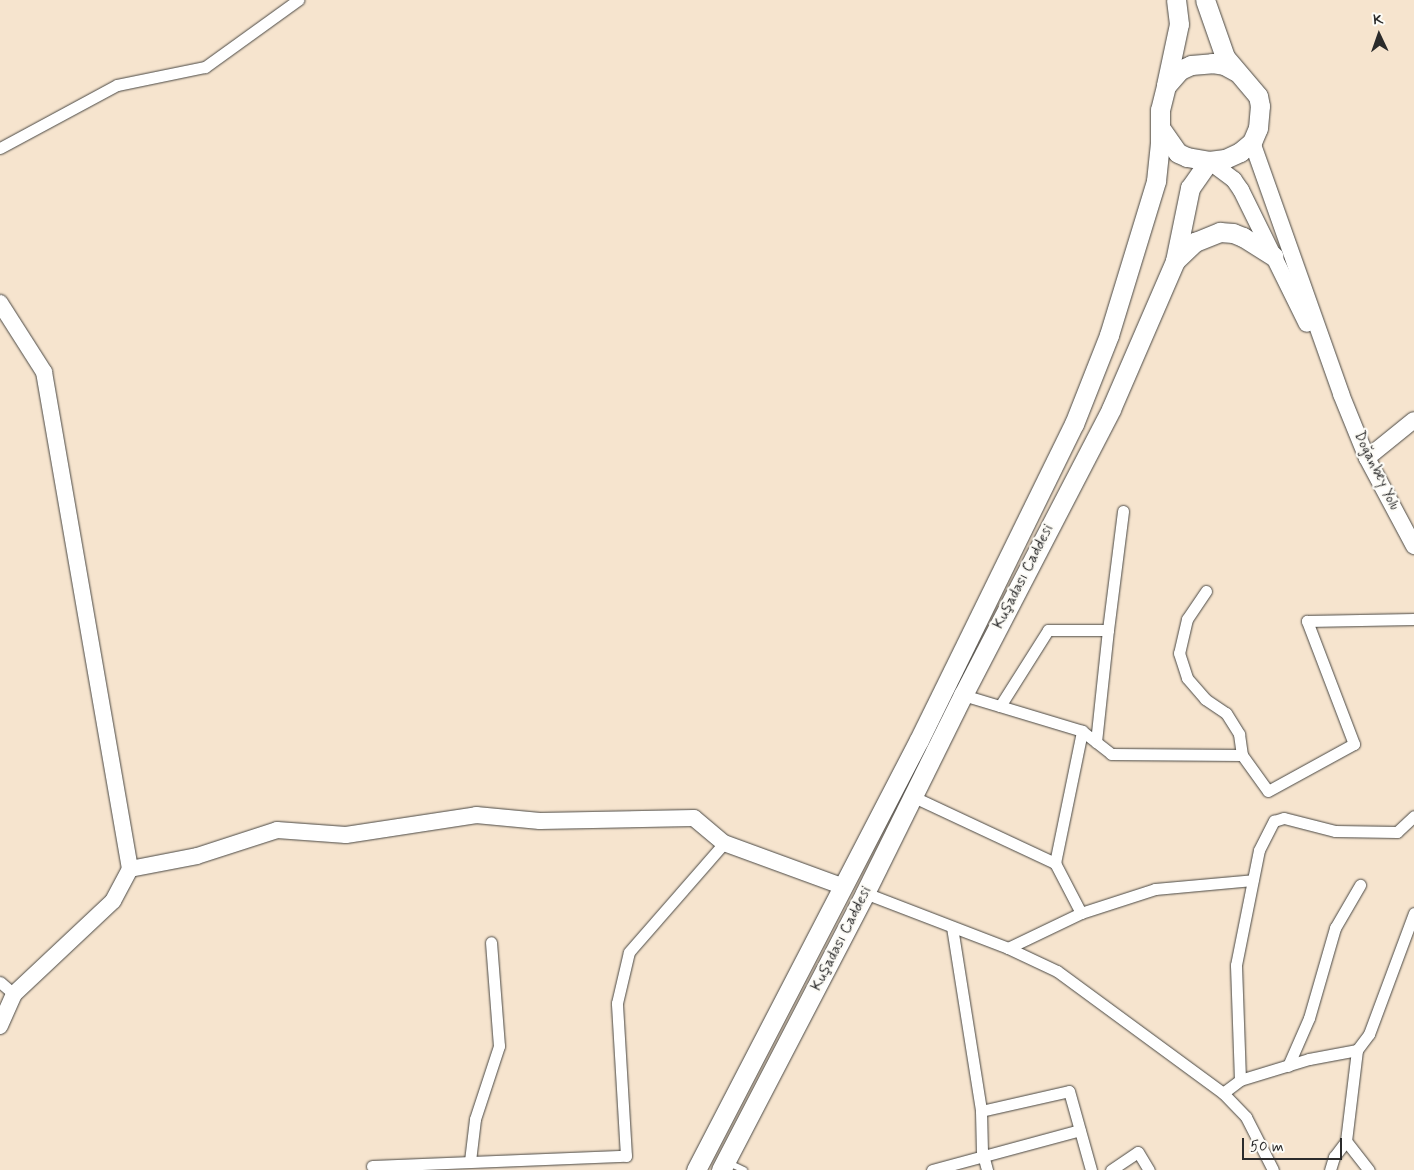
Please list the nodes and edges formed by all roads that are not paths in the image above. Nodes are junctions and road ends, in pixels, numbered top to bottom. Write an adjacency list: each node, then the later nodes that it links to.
1 (298, 0): 8 (street)
2 (1176, 0): 5 (main road)
3 (1205, 0): 4 (main road)
4 (1235, 71): 5 (main road); 7 (main road)
5 (1166, 86): 6 (main road)
6 (1161, 129): 9 (main road); 33 (main road, Kuşadası Caddesi)
7 (1252, 142): 9 (main road); 13 (street)
8 (0, 148)
9 (1209, 161): 10 (street); 11 (main road, Kuşadası Caddesi)
10 (1273, 256): 11 (main road); 13 (street)
11 (1175, 261): 21 (main road, Kuşadası Caddesi)
12 (0, 302): 30 (street)
13 (1341, 394): 15 (street, Doğanbey Yolu)
14 (1414, 420): 15 (street)
15 (1367, 458): 17 (street, Doğanbey Yolu)
16 (1123, 511): 20 (street)
17 (1414, 546)
18 (1206, 591): 25 (street)
19 (1414, 619): 25 (street)
20 (1108, 630): 22 (street); 24 (street)
21 (963, 695): 22 (street); 26 (main road, Kuşadası Caddesi)
22 (1000, 706): 23 (street)
23 (1082, 731): 24 (street); 29 (street)
24 (1096, 742): 25 (street)
25 (1242, 755)
26 (914, 796): 29 (street); 34 (main road, Kuşadası Caddesi)
27 (1414, 816): 31 (street)
28 (724, 843): 30 (street); 33 (street); 51 (street)
29 (1055, 863): 36 (street)
30 (130, 869): 41 (street)
31 (1253, 880): 36 (street); 45 (street)
32 (1360, 886): 44 (street)
33 (844, 887): 54 (main road, Kuşadası Caddesi)
34 (865, 893): 37 (street); 53 (main road, Kuşadası Caddesi)
35 (1414, 912): 43 (street)
36 (1081, 913): 39 (street)
37 (952, 927): 39 (street); 47 (street)
38 (491, 942): 51 (street)
39 (1008, 948): 46 (street)
40 (0, 982): 41 (street)
41 (14, 994): 42 (street)
42 (0, 1026)
43 (1357, 1050): 44 (street); 49 (street)
44 (1288, 1066): 45 (street)
45 (1240, 1080): 46 (street)
46 (1223, 1093): 61 (street)
47 (981, 1111): 48 (street); 50 (street)
48 (1080, 1130): 50 (street); 58 (street)
49 (1346, 1141): 62 (street); 63 (street)
50 (983, 1155): 56 (street); 57 (street)
51 (470, 1161): 52 (street)
52 (372, 1166)
53 (723, 1166): 55 (lane)
54 (696, 1170)
55 (744, 1170)
56 (932, 1170)
57 (987, 1170)
58 (1091, 1170)
59 (1111, 1170): 60 (street)
60 (1149, 1170)
61 (1272, 1170)
62 (1330, 1170)
63 (1369, 1170)

